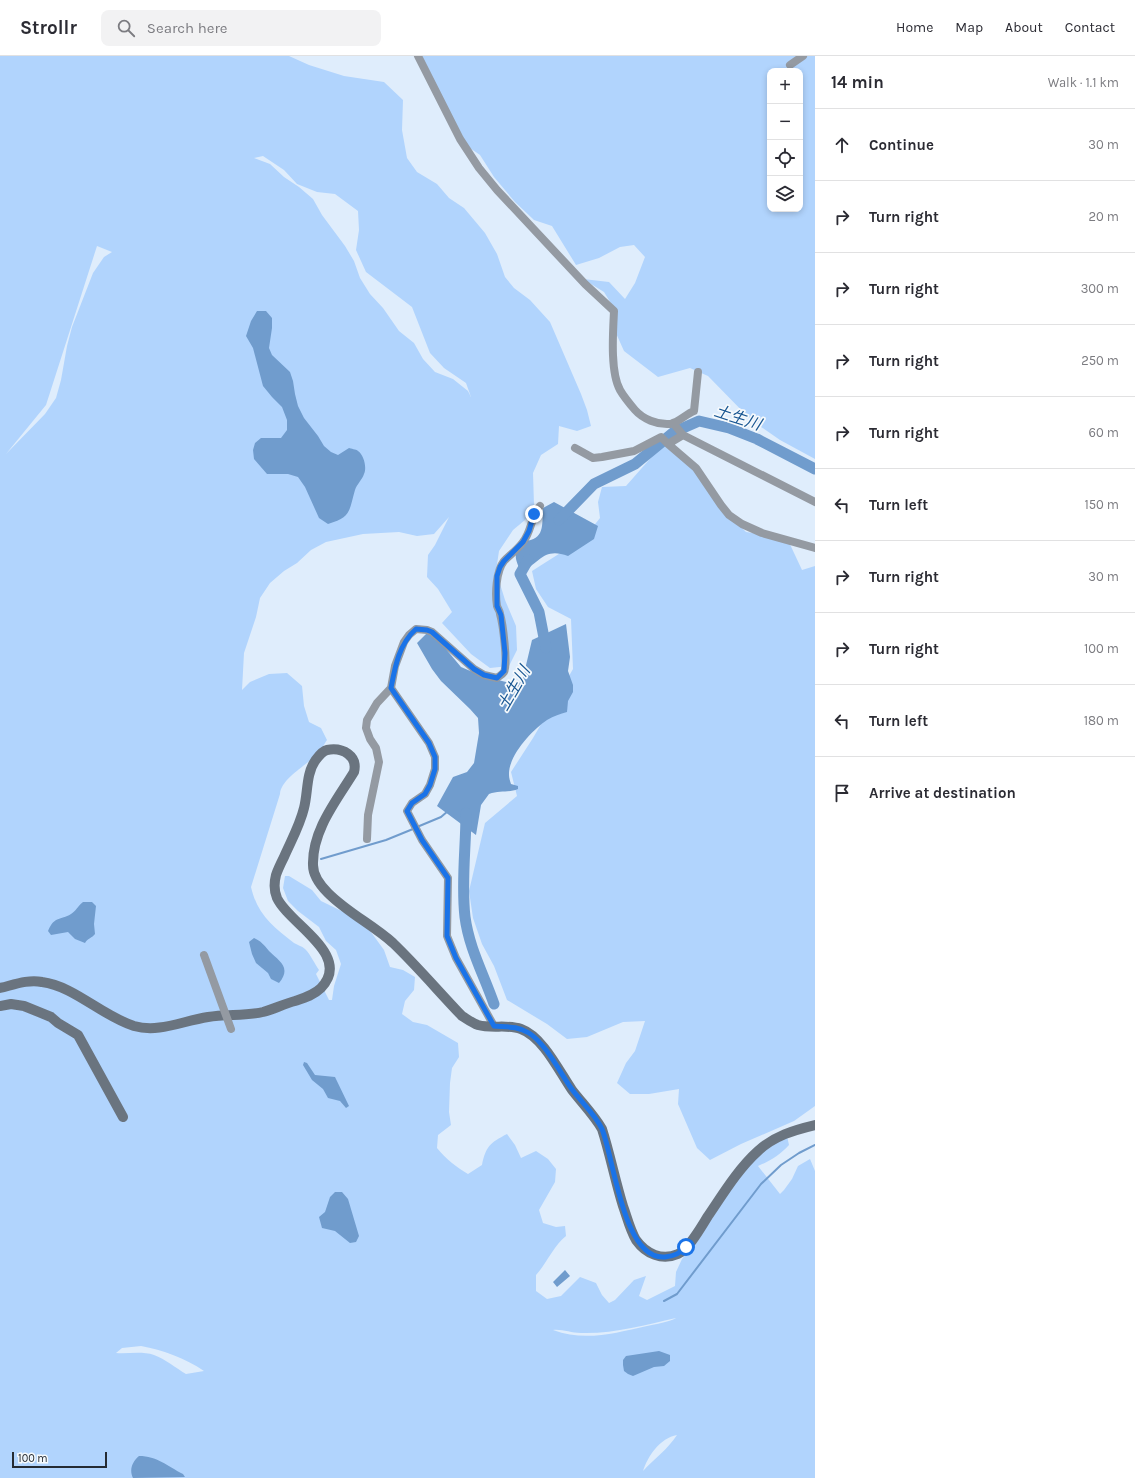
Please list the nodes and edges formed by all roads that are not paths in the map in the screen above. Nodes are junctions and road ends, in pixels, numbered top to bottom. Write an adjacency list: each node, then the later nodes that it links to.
1 (418, 56): 5 (street)
2 (797, 57): 3 (street)
3 (790, 65)
4 (698, 372): 5 (street)
5 (674, 423): 6 (street)
6 (682, 434): 7 (street); 9 (street)
7 (668, 444): 8 (street); 11 (street)
8 (575, 448)
9 (815, 502)
10 (540, 506): 12 (street)
11 (815, 548)
12 (391, 688): 13 (street); 17 (street)
13 (367, 839)
14 (204, 955): 18 (street, bridge)
15 (0, 988): 17 (street)
16 (0, 1006): 19 (street)
17 (494, 1026): 20 (street)
18 (231, 1029)
19 (123, 1117)
20 (815, 1125)

